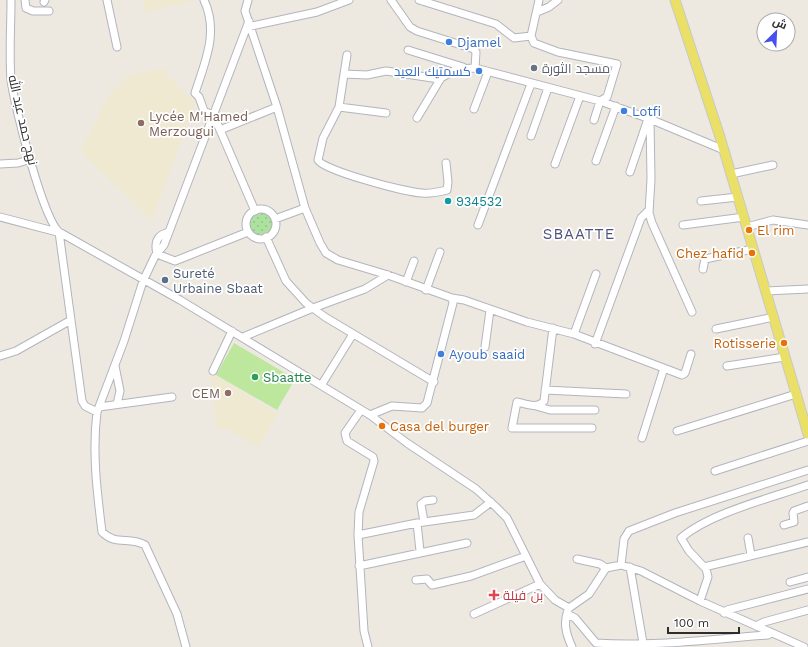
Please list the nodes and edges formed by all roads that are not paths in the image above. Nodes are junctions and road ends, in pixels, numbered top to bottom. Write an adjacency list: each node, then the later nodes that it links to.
1 (11, 0): 40 (street, نهج حمد عبد الله)
2 (25, 0): 12 (street)
3 (106, 0): 16 (street)
4 (204, 0): 33 (street)
5 (248, 0): 14 (street)
6 (349, 0): 14 (street)
7 (391, 0): 20 (street)
8 (419, 0): 15 (street)
9 (539, 0): 13 (street)
10 (558, 0): 13 (street)
11 (675, 0): 39 (main road)
12 (49, 11)
13 (537, 12): 15 (street)
14 (249, 24): 29 (street); 33 (street)
15 (531, 36): 27 (street)
16 (117, 47)
17 (408, 50): 19 (street)
18 (347, 55): 22 (street)
19 (465, 68): 20 (street); 23 (street)
20 (475, 68): 21 (street)
21 (488, 72): 24 (street); 31 (street)
22 (344, 74): 23 (street); 30 (street)
23 (441, 78): 34 (street)
24 (531, 84): 25 (street); 57 (street)
25 (548, 88): 26 (street); 38 (street)
26 (580, 96): 27 (street); 44 (street)
27 (600, 101): 28 (street); 36 (street)
28 (616, 106): 35 (street); 41 (street)
29 (277, 107): 37 (street); 50 (street)
30 (339, 107): 32 (street); 42 (street)
31 (474, 109)
32 (386, 113)
33 (214, 116): 37 (street); 65 (street)
34 (417, 118)
35 (649, 118): 39 (street); 46 (street); 51 (street)
36 (594, 120)
37 (220, 130): 52 (street)
38 (530, 136)
39 (724, 150): 47 (main road)
40 (31, 159): 43 (street); 61 (street, نهج حمد عبد الله)
41 (596, 161)
42 (446, 163)
43 (0, 164)
44 (555, 164)
45 (773, 165): 47 (street)
46 (630, 172)
47 (731, 174): 48 (main road)
48 (738, 197): 49 (street); 54 (main road)
49 (701, 201)
50 (305, 208): 55 (street); 69 (street)
51 (649, 210): 78 (street); 87 (street)
52 (255, 211): 55 (street); 60 (street)
53 (0, 217): 61 (street)
54 (744, 217): 56 (street); 59 (main road)
55 (275, 219): 62 (street)
56 (683, 224)
57 (478, 225)
58 (808, 225): 59 (street)
59 (747, 227): 63 (main road)
60 (248, 232): 62 (street); 65 (street)
61 (60, 233): 70 (street); 80 (street)
62 (266, 237): 76 (street)
63 (753, 249): 67 (street); 74 (main road)
64 (440, 252): 73 (street)
65 (157, 254): 70 (street)
66 (414, 261): 71 (street)
67 (703, 269)
68 (596, 274): 85 (street)
69 (388, 275): 71 (street); 76 (street)
70 (144, 280): 83 (street); 92 (street)
71 (406, 282): 73 (street)
72 (808, 289): 74 (street)
73 (426, 290): 75 (street)
74 (766, 291): 79 (main road)
75 (452, 298): 77 (street); 96 (street)
76 (313, 308): 84 (street); 86 (street)
77 (490, 310): 81 (street); 88 (street)
78 (692, 312)
79 (774, 318): 82 (street); 91 (main road)
80 (70, 320): 90 (street); 104 (street)
81 (553, 328): 85 (street); 98 (street)
82 (716, 329)
83 (232, 331): 86 (street); 95 (street)
84 (353, 334): 96 (street); 97 (street)
85 (574, 334): 87 (street)
86 (243, 337): 97 (street)
87 (596, 344): 94 (street)
88 (485, 347)
89 (691, 354): 94 (street)
90 (0, 356)
91 (786, 357): 93 (street); 100 (main road)
92 (114, 366): 102 (street); 104 (street)
93 (727, 366)
94 (664, 368): 111 (street)
95 (214, 371)
96 (434, 382): 107 (street)
97 (322, 384): 105 (street)
98 (545, 390): 99 (street); 103 (street)
99 (626, 394)
100 (796, 394): 109 (street); 110 (main road)
101 (172, 397): 102 (street)
102 (117, 404): 104 (street)
103 (536, 406): 106 (street); 108 (street)
104 (98, 409): 148 (street)
105 (361, 410): 107 (street); 121 (street)
106 (595, 410)
107 (370, 415): 117 (street)
108 (592, 428)
109 (677, 431)
110 (808, 434)
111 (642, 438)
112 (808, 441): 114 (street)
113 (808, 470): 129 (street)
114 (715, 471)
115 (808, 485): 130 (street)
116 (433, 500): 119 (street)
117 (491, 502): 119 (street); 127 (street)
118 (808, 506): 120 (street)
119 (421, 523): 121 (street); 125 (street)
120 (784, 525)
121 (358, 535): 131 (street)
122 (748, 538): 126 (street)
123 (808, 542): 126 (street)
124 (467, 543): 125 (street)
125 (420, 552): 131 (street)
126 (751, 555): 130 (street)
127 (526, 556): 135 (street); 137 (street)
128 (577, 559): 133 (street)
129 (622, 565): 132 (street); 133 (street)
130 (704, 565): 139 (street)
131 (359, 566): 149 (street)
132 (630, 567): 139 (street); 146 (street)
133 (606, 568): 141 (street)
134 (808, 577): 136 (street)
135 (416, 580)
136 (790, 582)
137 (540, 584): 141 (street); 143 (street)
138 (808, 589): 142 (street)
139 (700, 602): 142 (street)
140 (808, 610): 144 (street)
141 (568, 611): 146 (street); 150 (street)
142 (724, 612): 144 (street)
143 (474, 614)
144 (756, 626): 145 (street)
145 (771, 632): 147 (street); 151 (street)
146 (643, 643): 147 (street)
147 (680, 644)
148 (186, 647)
149 (368, 647)
150 (572, 647)
151 (804, 647)

